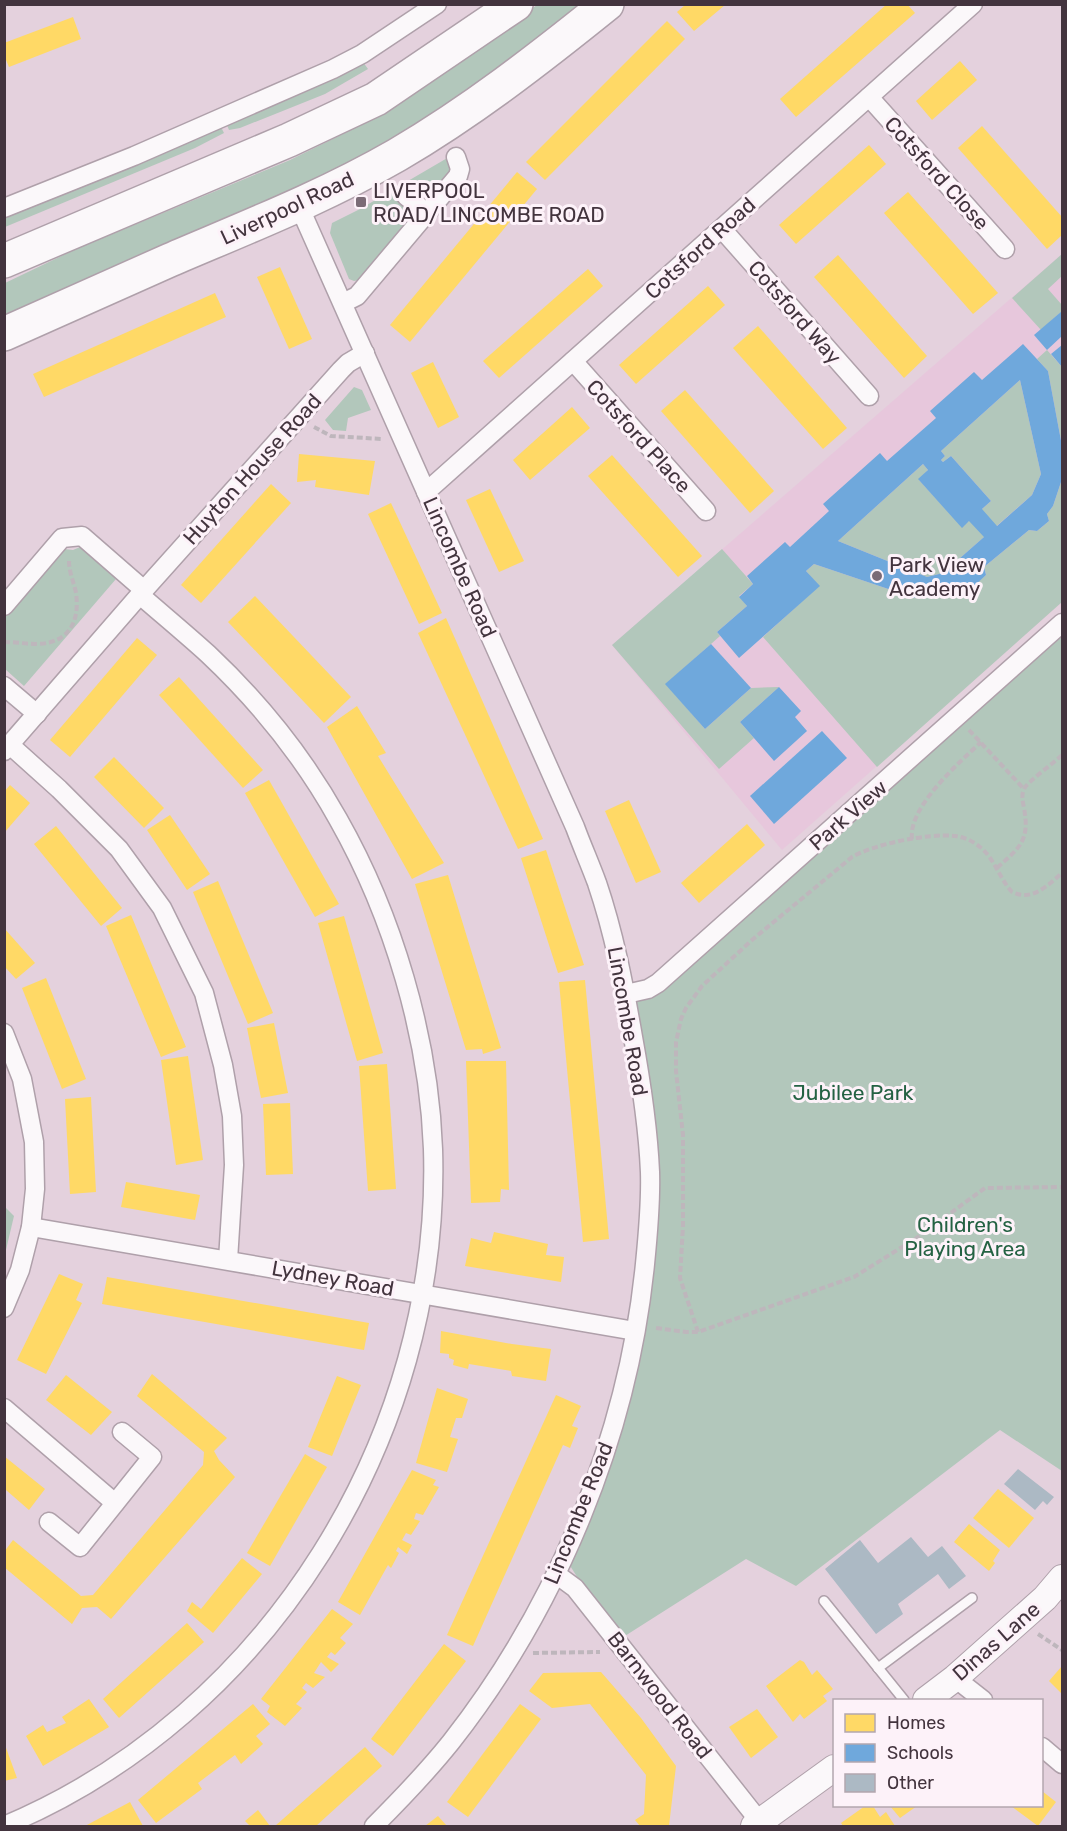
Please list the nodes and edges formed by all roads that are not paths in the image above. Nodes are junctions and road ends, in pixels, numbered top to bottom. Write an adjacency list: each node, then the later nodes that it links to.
1 (438, 4): 9 (street)
2 (516, 4): 13 (highway)
3 (608, 4): 8 (highway, Liverpool Road)
4 (973, 4): 5 (street, Cotsford Road)
5 (869, 97): 11 (street, Cotsford Road); 12 (street, Cotsford Close)
6 (456, 157): 10 (street)
7 (406, 196): 10 (street)
8 (299, 206): 14 (street, Lincombe Road); 15 (highway, Liverpool Road)
9 (4, 208)
10 (427, 213): 14 (street)
11 (722, 229): 17 (street, Cotsford Road); 18 (street, Cotsford Way)
12 (1005, 249)
13 (4, 261)
14 (343, 303): 16 (street, Lincombe Road)
15 (4, 334)
16 (365, 353): 19 (street, Lincombe Road); 21 (street, Huyton House Road)
17 (573, 361): 19 (street, Cotsford Road); 20 (street, Cotsford Place)
18 (869, 396)
19 (426, 492): 27 (street, Lincombe Road)
20 (706, 511)
21 (142, 593): 22 (street); 25 (street, Huyton House Road); 31 (street)
22 (4, 606)
23 (1062, 623): 27 (street, Park View)
24 (4, 686): 25 (street)
25 (38, 714): 26 (street, Huyton House Road)
26 (7, 748): 30 (street)
27 (626, 993): 33 (street, Lincombe Road)
28 (4, 1033): 29 (street)
29 (31, 1227): 30 (street, Lydney Road); 32 (street)
30 (228, 1260): 31 (street, Lydney Road)
31 (422, 1293): 33 (street, Lydney Road); 51 (street)
32 (4, 1308)
33 (636, 1328): 38 (street, Lincombe Road)
34 (4, 1408): 36 (street)
35 (122, 1432): 36 (street)
36 (115, 1503): 37 (street)
37 (49, 1522)
38 (556, 1574): 50 (street, Barnwood Road); 52 (street, Lincombe Road)
39 (1062, 1578): 43 (street, Dinas Lane)
40 (972, 1598): 42 (lane)
41 (824, 1601): 42 (lane)
42 (878, 1668): 44 (lane)
43 (955, 1678): 45 (street, Dinas Lane); 46 (street)
44 (902, 1699)
45 (929, 1699)
46 (981, 1699)
47 (1043, 1750): 48 (street)
48 (1062, 1764)
49 (833, 1769): 50 (street)
50 (757, 1824)
51 (4, 1826)
52 (374, 1827)

